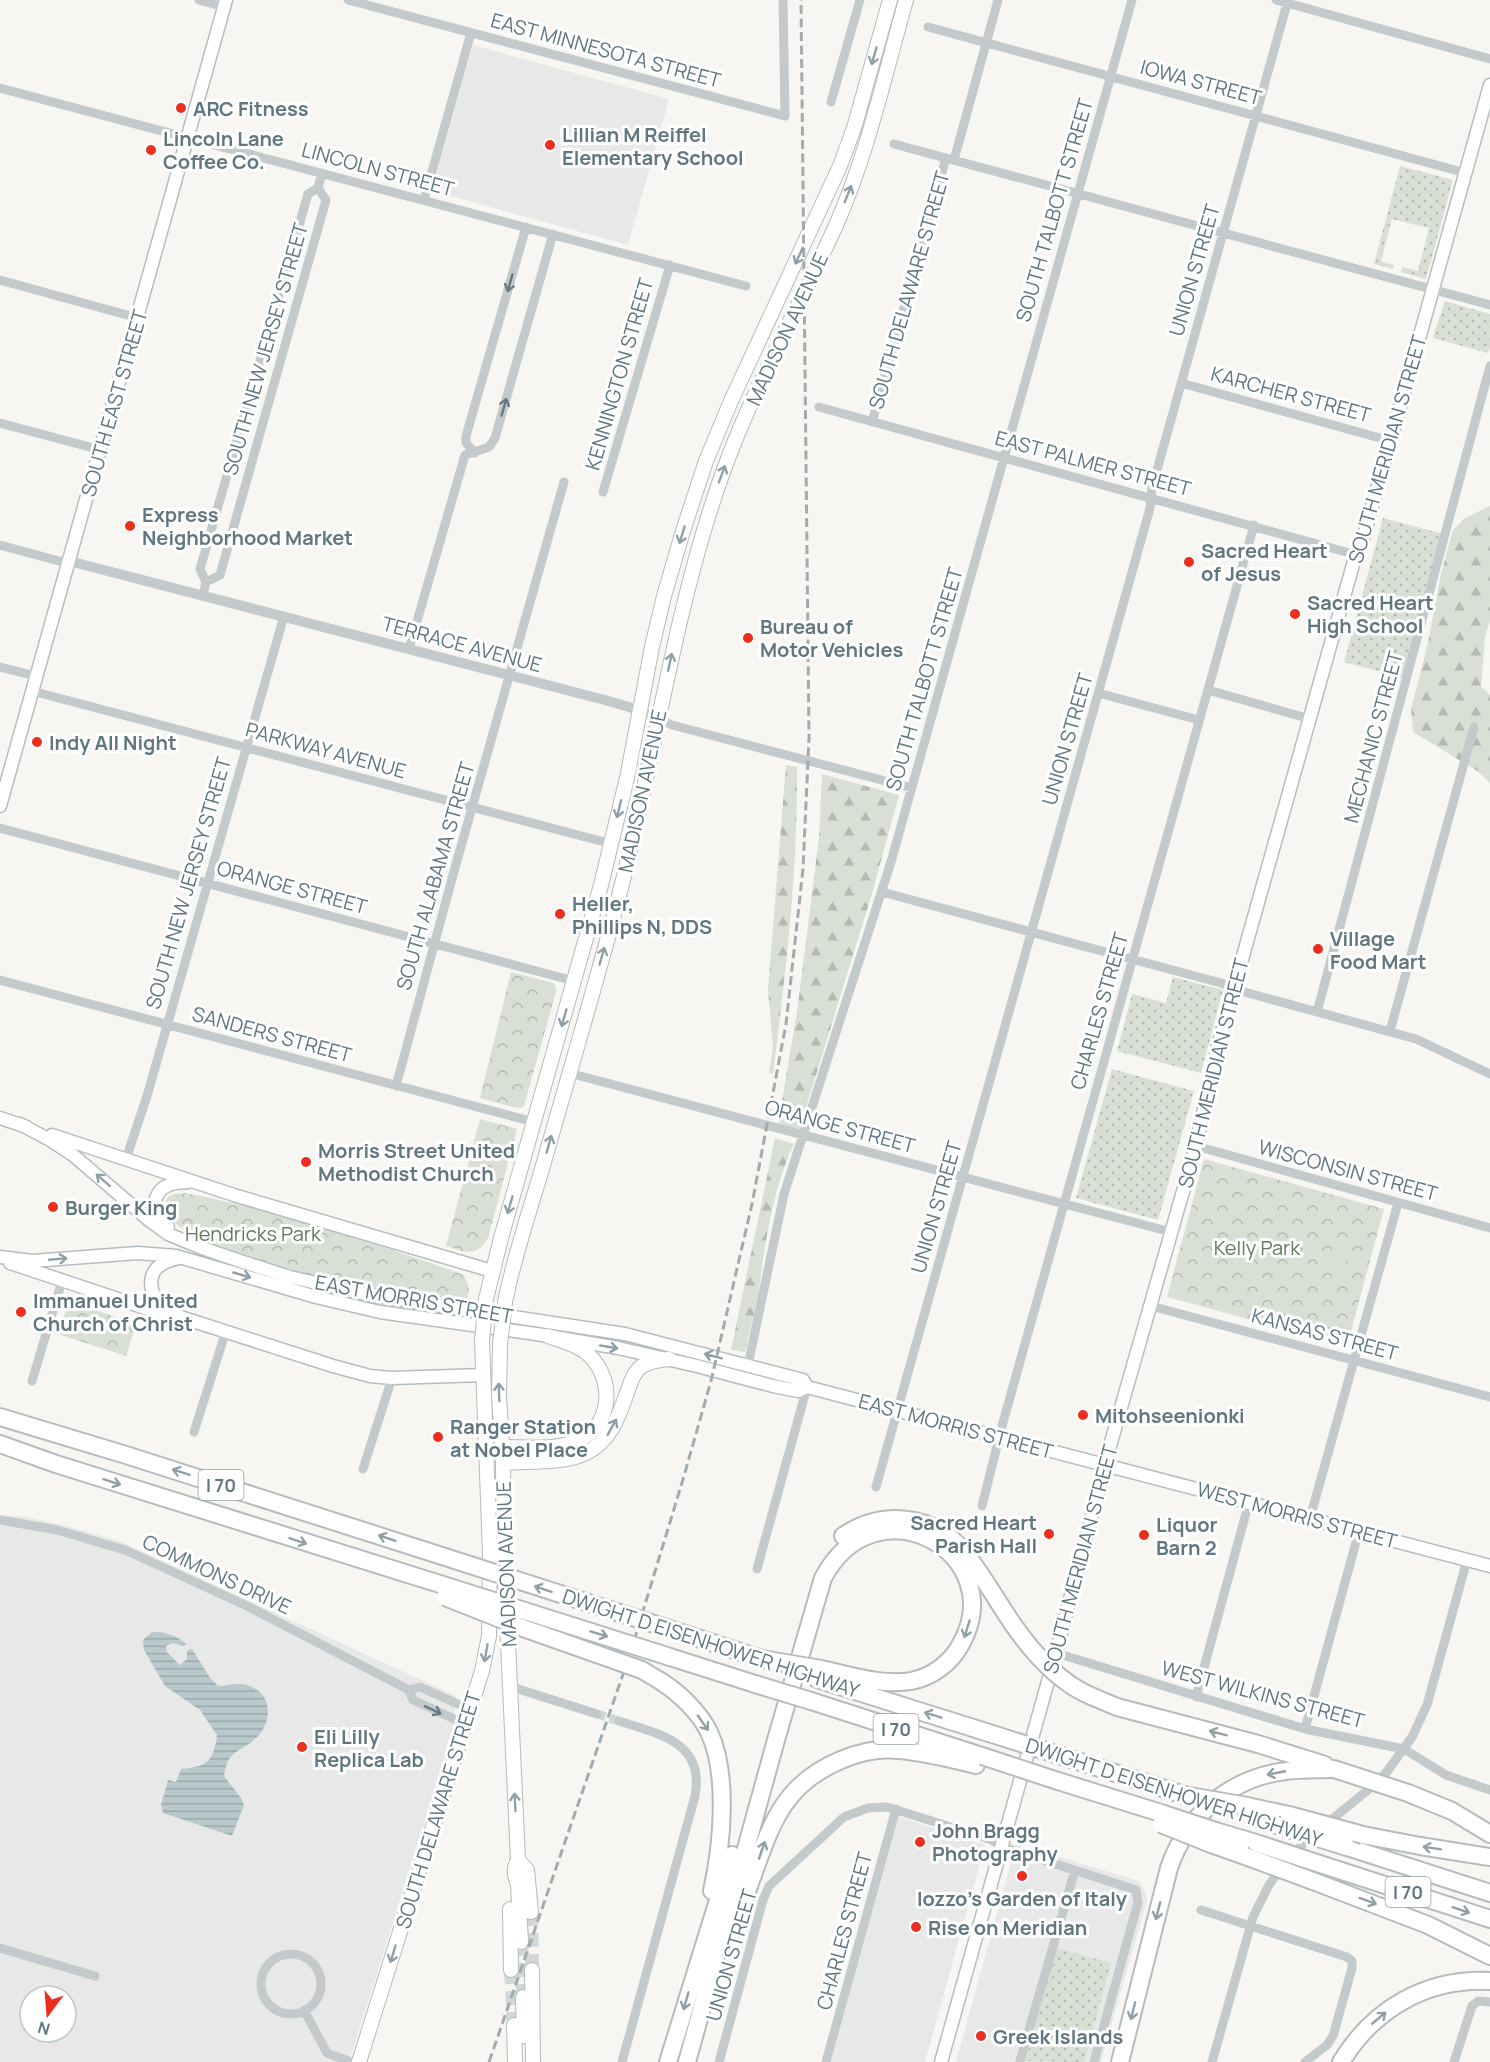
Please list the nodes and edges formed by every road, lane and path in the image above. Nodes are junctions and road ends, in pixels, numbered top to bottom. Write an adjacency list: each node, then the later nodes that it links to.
1 (199, 0): 11 (street)
2 (348, 0): 13 (street, EAST MINNESOTA STREET)
3 (783, 0): 13 (street, EAST MINNESOTA STREET)
4 (860, 0): 19 (street)
5 (890, 0): 64 (main road, MADISON AVENUE, one-way to 64)
6 (906, 0): 65 (main road, MADISON AVENUE, one-way to 6)
7 (998, 0): 14 (street, SOUTH DELAWARE STREET)
8 (1132, 0): 16 (street, SOUTH TALBOTT STREET)
9 (1276, 0): 10 (street)
10 (1288, 2): 15 (street); 20 (street, UNION STREET)
11 (225, 4): 21 (main road, SOUTH EAST STREET)
12 (928, 27): 14 (street, IOWA STREET)
13 (471, 33): 28 (street)
14 (987, 43): 16 (street, IOWA STREET); 23 (street, SOUTH DELAWARE STREET)
15 (1490, 59)
16 (1110, 76): 20 (street, IOWA STREET); 27 (street, SOUTH TALBOTT STREET)
17 (1490, 85): 24 (main road, SOUTH MERIDIAN STREET)
18 (0, 88): 21 (street, LINCOLN STREET)
19 (831, 102)
20 (1256, 116): 24 (street, IOWA STREET); 31 (street, UNION STREET)
21 (188, 137): 25 (street, LINCOLN STREET); 37 (main road, SOUTH EAST STREET)
22 (894, 144): 23 (street)
23 (950, 159): 27 (street); 41 (street, SOUTH DELAWARE STREET)
24 (1466, 172): 35 (main road, SOUTH MERIDIAN STREET)
25 (322, 173): 26 (street, SOUTH NEW JERSEY STREET); 28 (street, LINCOLN STREET)
26 (318, 188): 54 (street, SOUTH NEW JERSEY STREET); 54 (street, SOUTH NEW JERSEY STREET)
27 (1078, 194): 31 (street); 46 (street, SOUTH TALBOTT STREET)
28 (424, 200): 29 (street, LINCOLN STREET)
29 (526, 227): 30 (street, LINCOLN STREET); 45 (street, one-way to 45)
30 (553, 234): 32 (street, LINCOLN STREET); 45 (street, one-way to 30)
31 (1224, 234): 35 (street); 39 (street, UNION STREET)
32 (670, 266): 34 (street, LINCOLN STREET); 48 (street, KENNINGTON STREET)
33 (0, 280): 37 (street)
34 (746, 286)
35 (1433, 290): 36 (street); 43 (main road, SOUTH MERIDIAN STREET)
36 (1490, 305)
37 (138, 318): 44 (main road, SOUTH EAST STREET)
38 (1490, 366): 84 (street, MECHANIC STREET)
39 (1181, 383): 43 (street, KARCHER STREET); 49 (street, UNION STREET)
40 (819, 407): 41 (street, EAST PALMER STREET)
41 (872, 422): 46 (street, EAST PALMER STREET)
42 (0, 423): 44 (street)
43 (1391, 441): 52 (main road, SOUTH MERIDIAN STREET)
44 (101, 450): 53 (main road, SOUTH EAST STREET)
45 (475, 453): 57 (street)
46 (1004, 458): 49 (street, EAST PALMER STREET); 71 (street, SOUTH TALBOTT STREET)
47 (564, 482): 59 (street, KENNINGTON STREET)
48 (603, 492)
49 (1151, 498): 50 (street, EAST PALMER STREET); 63 (street, UNION STREET)
50 (1254, 525): 52 (street, EAST PALMER STREET); 61 (street, CHARLES STREET)
51 (0, 545): 53 (street, TERRACE AVENUE)
52 (1356, 555): 66 (main road, SOUTH MERIDIAN STREET)
53 (69, 561): 55 (street, TERRACE AVENUE); 60 (main road, SOUTH EAST STREET)
54 (206, 582): 55 (street, SOUTH NEW JERSEY STREET)
55 (203, 595): 56 (street, TERRACE AVENUE)
56 (284, 616): 57 (street, TERRACE AVENUE); 69 (street, SOUTH NEW JERSEY STREET)
57 (409, 649): 59 (street, TERRACE AVENUE)
58 (0, 667): 60 (street)
59 (511, 675): 64 (street, TERRACE AVENUE); 73 (street, SOUTH ALABAMA STREET)
60 (36, 676): 62 (main road, SOUTH EAST STREET)
61 (1208, 690): 66 (street); 67 (street, CHARLES STREET)
62 (32, 691): 69 (street, PARKWAY AVENUE); 70 (main road, SOUTH EAST STREET)
63 (1098, 693): 67 (street); 78 (street, UNION STREET)
64 (640, 711): 65 (street, TERRACE AVENUE); 75 (main road, MADISON AVENUE, one-way to 75)
65 (658, 719): 71 (street, TERRACE AVENUE); 87 (main road, MADISON AVENUE, one-way to 65)
66 (1310, 719): 83 (main road, SOUTH MERIDIAN STREET)
67 (1199, 720): 80 (street, CHARLES STREET)
68 (1474, 727): 86 (street)
69 (245, 747): 73 (street, PARKWAY AVENUE); 76 (street, SOUTH NEW JERSEY STREET)
70 (3, 782): 72 (main road, SOUTH EAST STREET)
71 (912, 788): 77 (street, SOUTH TALBOTT STREET)
72 (0, 806)
73 (473, 807): 75 (street, PARKWAY AVENUE); 79 (street, SOUTH ALABAMA STREET)
74 (0, 828): 76 (street, ORANGE STREET)
75 (612, 844): 82 (main road, MADISON AVENUE)
76 (207, 883): 79 (street, ORANGE STREET); 85 (street, SOUTH NEW JERSEY STREET)
77 (882, 892): 78 (street); 93 (street, SOUTH TALBOTT STREET)
78 (1031, 933): 80 (street); 96 (street, UNION STREET)
79 (434, 943): 82 (street, ORANGE STREET); 89 (street, SOUTH ALABAMA STREET)
80 (1132, 959): 83 (street); 99 (street, CHARLES STREET)
81 (0, 980): 85 (street, SANDERS STREET)
82 (574, 981): 91 (main road, MADISON AVENUE, one-way to 91)
83 (1234, 988): 84 (street); 94 (main road, SOUTH MERIDIAN STREET)
84 (1317, 1012): 86 (street)
85 (167, 1025): 89 (street, SANDERS STREET); 95 (street, SOUTH NEW JERSEY STREET)
86 (1390, 1031): 88 (street)
87 (569, 1073): 93 (street, ORANGE STREET); 124 (main road, MADISON AVENUE, one-way to 87, bridge)
88 (1490, 1074)
89 (396, 1086): 91 (street, SANDERS STREET)
90 (0, 1118): 92 (main road, EAST MORRIS STREET)
91 (534, 1122): 105 (main road, MADISON AVENUE, one-way to 105)
92 (20, 1124): 95 (main road, EAST MORRIS STREET); 102 (main road, EAST MORRIS STREET, one-way to 92)
93 (803, 1135): 96 (street, ORANGE STREET); 113 (street, SOUTH TALBOTT STREET)
94 (1196, 1146): 98 (street, WISCONSIN STREET); 101 (main road, SOUTH MERIDIAN STREET)
95 (126, 1159): 97 (main road, EAST MORRIS STREET)
96 (963, 1177): 99 (street, ORANGE STREET); 119 (street, UNION STREET)
97 (195, 1181): 102 (main road); 105 (main road, EAST MORRIS STREET)
98 (1398, 1203): 100 (street, WISCONSIN STREET); 112 (street)
99 (1064, 1204): 101 (street, ORANGE STREET); 122 (street, CHARLES STREET)
100 (1490, 1228)
101 (1171, 1232): 107 (main road, SOUTH MERIDIAN STREET)
102 (202, 1248): 113 (main road, EAST MORRIS STREET, one-way to 102)
103 (185, 1258): 104 (main road, EAST MORRIS STREET, one-way to 103); 108 (main road); 110 (main road, EAST MORRIS STREET, one-way to 110)
104 (0, 1259): 106 (main road)
105 (492, 1271): 114 (main road, MADISON AVENUE, bridge)
106 (62, 1281): 108 (main road); 116 (street)
107 (1151, 1306): 112 (street, KANSAS STREET); 128 (main road, SOUTH MERIDIAN STREET)
108 (168, 1312): 109 (main road)
109 (226, 1331): 115 (main road); 121 (street)
110 (548, 1336): 111 (main road, EAST MORRIS STREET, one-way to 111); 124 (main road)
111 (669, 1359): 117 (main road, EAST MORRIS STREET); 126 (main road, one-way to 111)
112 (1354, 1360): 118 (street, KANSAS STREET); 133 (street)
113 (747, 1365): 117 (main road, EAST MORRIS STREET)
114 (483, 1375): 115 (main road); 136 (main road, MADISON AVENUE)
115 (392, 1378): 129 (street)
116 (32, 1381)
117 (807, 1387): 119 (main road, EAST MORRIS STREET); 139 (street)
118 (1490, 1396)
119 (898, 1411): 122 (main road, EAST MORRIS STREET); 130 (street, UNION STREET)
120 (0, 1417): 142 (highway, DWIGHT D EISENHOWER HIGHWAY / I 70, one-way to 120, bridge)
121 (194, 1432)
122 (1001, 1437): 128 (main road, EAST MORRIS STREET); 132 (street, CHARLES STREET)
123 (0, 1444): 127 (highway, I 70)
124 (501, 1447): 126 (main road, MADISON AVENUE)
125 (0, 1450): 127 (highway)
126 (503, 1463): 143 (main road, MADISON AVENUE)
127 (56, 1464): 140 (highway, DWIGHT D EISENHOWER HIGHWAY / I 70, one-way to 140)
128 (1104, 1465): 131 (main road, WEST MORRIS STREET); 141 (main road, SOUTH MERIDIAN STREET)
129 (363, 1469)
130 (876, 1487)
131 (1249, 1502): 133 (main road, WEST MORRIS STREET); 145 (street)
132 (982, 1506)
133 (1310, 1518): 135 (main road, WEST MORRIS STREET)
134 (0, 1520): 144 (street, COMMONS DRIVE)
135 (1359, 1531): 137 (main road, WEST MORRIS STREET); 150 (street)
136 (490, 1553): 146 (main road, SOUTH DELAWARE STREET, one-way to 146)
137 (1467, 1560): 138 (main road, WEST MORRIS STREET); 151 (street)
138 (1490, 1566)
139 (757, 1569)
140 (444, 1591): 152 (highway, DWIGHT D EISENHOWER HIGHWAY / I 70, one-way to 152, bridge); 174 (highway, one-way to 174, bridge)
141 (1056, 1653): 145 (street, WEST WILKINS STREET); 158 (main road, SOUTH MERIDIAN STREET)
142 (819, 1674): 156 (highway, DWIGHT D EISENHOWER HIGHWAY / I 70, one-way to 142, bridge); 180 (highway, one-way to 142)
143 (509, 1686): 147 (street); 161 (main road, MADISON AVENUE, one-way to 143)
144 (408, 1689): 146 (street); 149 (street, one-way to 149)
145 (1196, 1697): 150 (street, WEST WILKINS STREET)
146 (469, 1709): 149 (main road, SOUTH DELAWARE STREET)
147 (597, 1714)
148 (619, 1721): 188 (street)
149 (465, 1724): 184 (main road, SOUTH DELAWARE STREET, one-way to 184)
150 (1305, 1729): 151 (street, WEST WILKINS STREET)
151 (1404, 1749): 154 (street, WEST WILKINS STREET); 168 (street)
152 (979, 1760): 159 (highway, DWIGHT D EISENHOWER HIGHWAY / I 70, bridge); 180 (highway, one-way to 152)
153 (1334, 1769): 157 (highway, bridge); 174 (highway, one-way to 174, bridge); 195 (highway, one-way to 195)
154 (1490, 1790)
155 (896, 1809): 158 (street); 191 (street, UNION STREET); 192 (street, CHARLES STREET)
156 (1282, 1820): 160 (highway, one-way to 156, bridge); 164 (highway, DWIGHT D EISENHOWER HIGHWAY / I 70, bridge)
157 (1490, 1834)
158 (1001, 1846): 162 (street); 193 (main road, SOUTH MERIDIAN STREET)
159 (1250, 1849): 167 (highway, DWIGHT D EISENHOWER HIGHWAY / I 70, one-way to 167, bridge); 171 (highway, one-way to 171, bridge)
160 (1490, 1857)
161 (518, 1860): 163 (main road, MADISON AVENUE); 166 (main road, MADISON AVENUE)
162 (1075, 1870): 182 (street); 194 (street)
163 (514, 1876): 169 (main road, MADISON AVENUE); 172 (main road, MADISON AVENUE)
164 (1490, 1893)
165 (1201, 1910): 168 (street)
166 (531, 1912)
167 (1490, 1919)
168 (1250, 1926): 196 (street); 197 (street)
169 (521, 1942)
170 (0, 1948): 175 (street)
171 (1490, 1956)
172 (511, 1970)
173 (532, 1970): 187 (main road)
174 (695, 1971): 189 (highway, one-way to 189)
175 (95, 1977)
176 (1490, 1981): 198 (highway, one-way to 176)
177 (523, 1997): 186 (main road)
178 (1490, 2002): 199 (street)
179 (304, 2010): 179 (street); 183 (street)
180 (699, 2023): 190 (highway)
181 (514, 2025): 185 (main road)
182 (1020, 2061)
183 (351, 2062)
184 (359, 2062)
185 (515, 2062)
186 (525, 2062)
187 (533, 2062)
188 (622, 2062)
189 (668, 2062)
190 (687, 2062)
191 (719, 2062)
192 (826, 2062)
193 (941, 2062)
194 (1094, 2062)
195 (1120, 2062)
196 (1212, 2062)
197 (1305, 2062)
198 (1341, 2062)
199 (1454, 2062)

